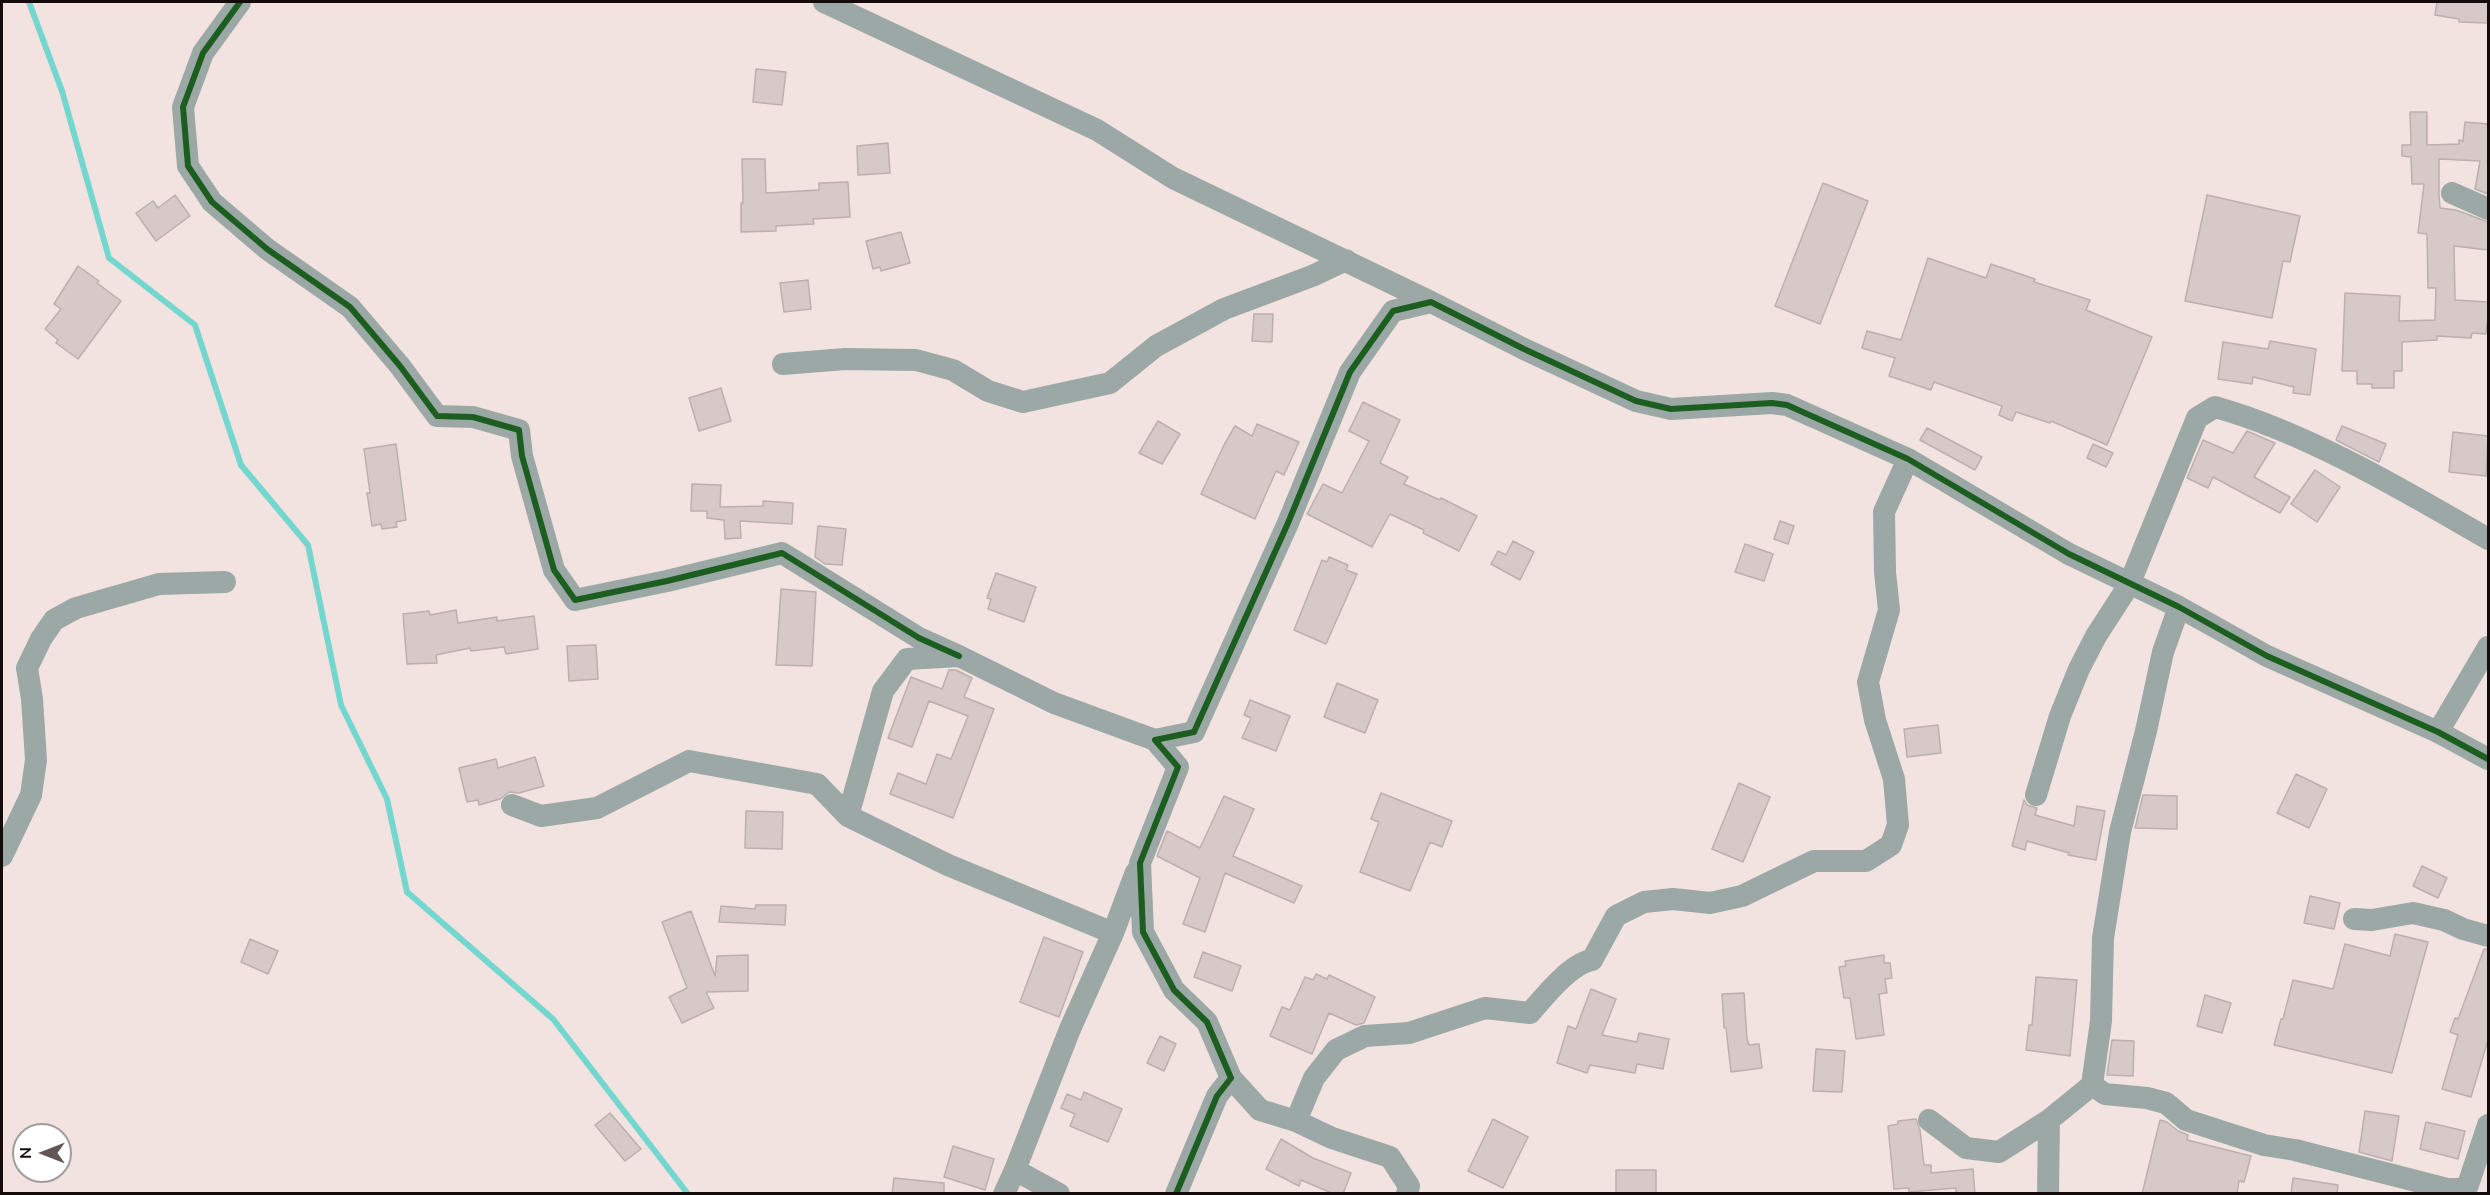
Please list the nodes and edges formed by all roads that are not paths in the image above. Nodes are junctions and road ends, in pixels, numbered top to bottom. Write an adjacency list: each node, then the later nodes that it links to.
1 (240, 2): 14 (street)
2 (824, 2): 5 (street)
3 (2452, 192): 4 (street)
4 (2488, 209)
5 (1346, 260): 6 (street); 7 (street)
6 (1431, 302): 8 (street); 16 (street)
7 (783, 364)
8 (1908, 459): 11 (street); 30 (street)
9 (2488, 539): 11 (street)
10 (225, 582): 21 (street)
11 (2129, 585): 12 (street); 18 (street)
12 (2179, 608): 15 (street); 27 (street)
13 (2488, 647): 15 (street)
14 (959, 656): 16 (street); 20 (street)
15 (2438, 732): 17 (street)
16 (1155, 740): 22 (street)
17 (2488, 759)
18 (2036, 795)
19 (512, 805): 20 (street)
20 (848, 816): 24 (street)
21 (2, 856)
22 (1140, 862): 24 (street); 26 (street)
23 (2354, 919): 25 (street)
24 (1113, 933): 32 (street)
25 (2488, 936)
26 (1231, 1078): 30 (street); 35 (street)
27 (2092, 1085): 29 (street); 31 (street)
28 (1929, 1119): 29 (street)
29 (2049, 1119): 37 (street)
30 (1296, 1121): 36 (street)
31 (2488, 1125)
32 (1015, 1170): 33 (street); 34 (street)
33 (1004, 1194)
34 (1059, 1194)
35 (1176, 1194)
36 (1407, 1194)
37 (2048, 1194)

